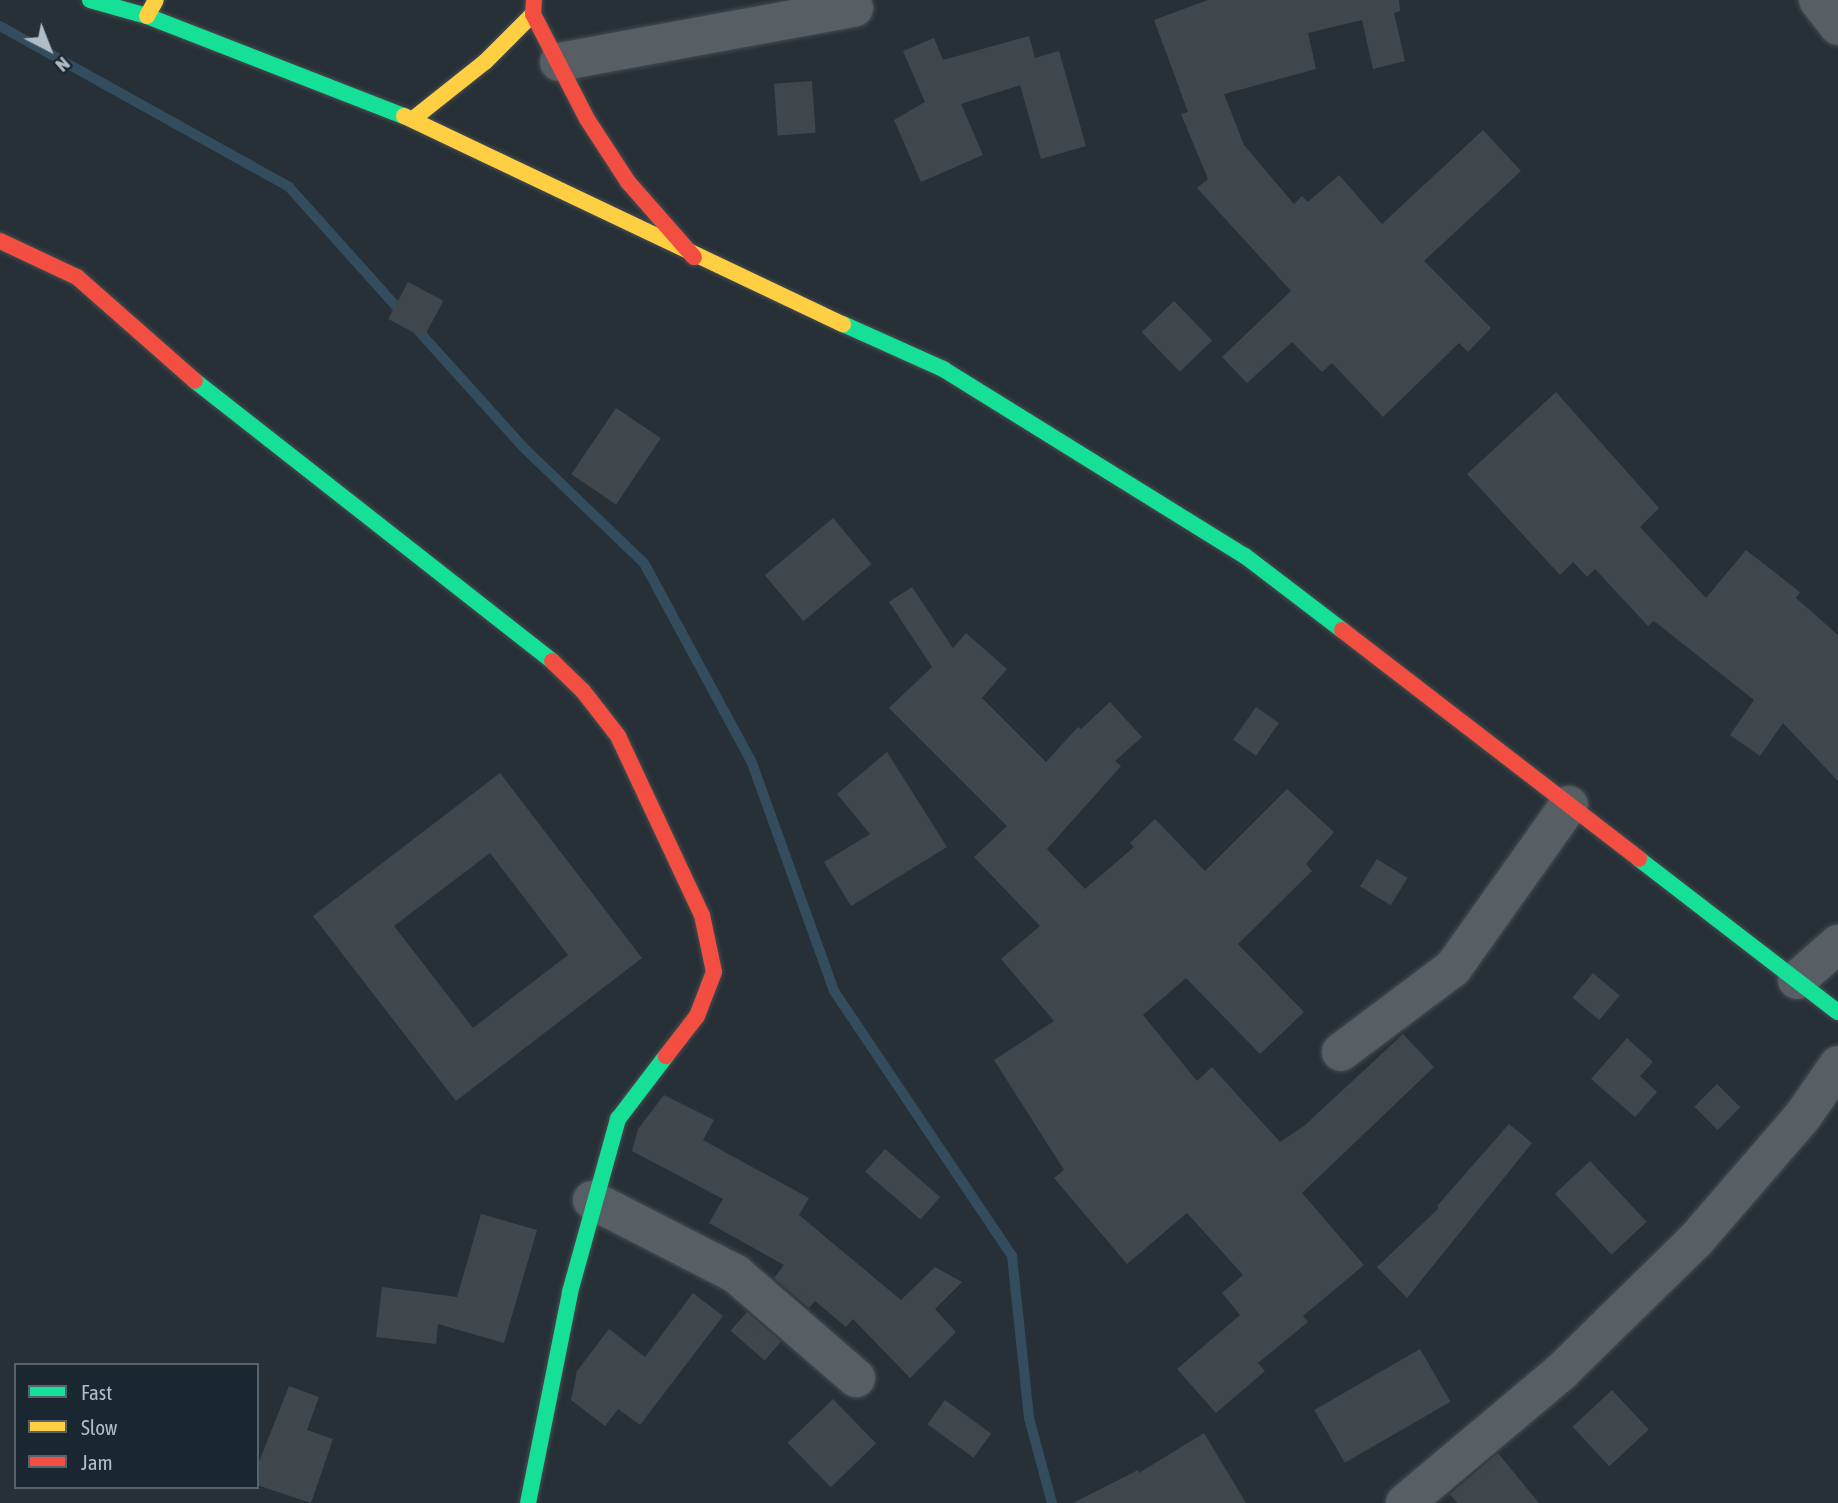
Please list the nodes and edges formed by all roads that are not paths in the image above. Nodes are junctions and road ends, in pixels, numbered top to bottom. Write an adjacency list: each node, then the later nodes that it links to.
1 (90, 0): 6 (main road)
2 (156, 0): 6 (main road)
3 (1818, 0): 7 (street)
4 (534, 7): 8 (main road); 9 (main road)
5 (854, 8): 8 (street)
6 (147, 16): 9 (main road)
7 (1838, 26)
8 (559, 62): 11 (main road)
9 (413, 119): 11 (main road)
10 (0, 241): 18 (main road)
11 (694, 257): 12 (main road)
12 (1569, 805): 14 (main road); 16 (street)
13 (1838, 944): 14 (street)
14 (1797, 980): 15 (main road)
15 (1838, 1012)
16 (1340, 1052)
17 (1838, 1065): 21 (street)
18 (592, 1200): 19 (street); 20 (main road)
19 (856, 1378)
20 (528, 1503)
21 (1405, 1503)

